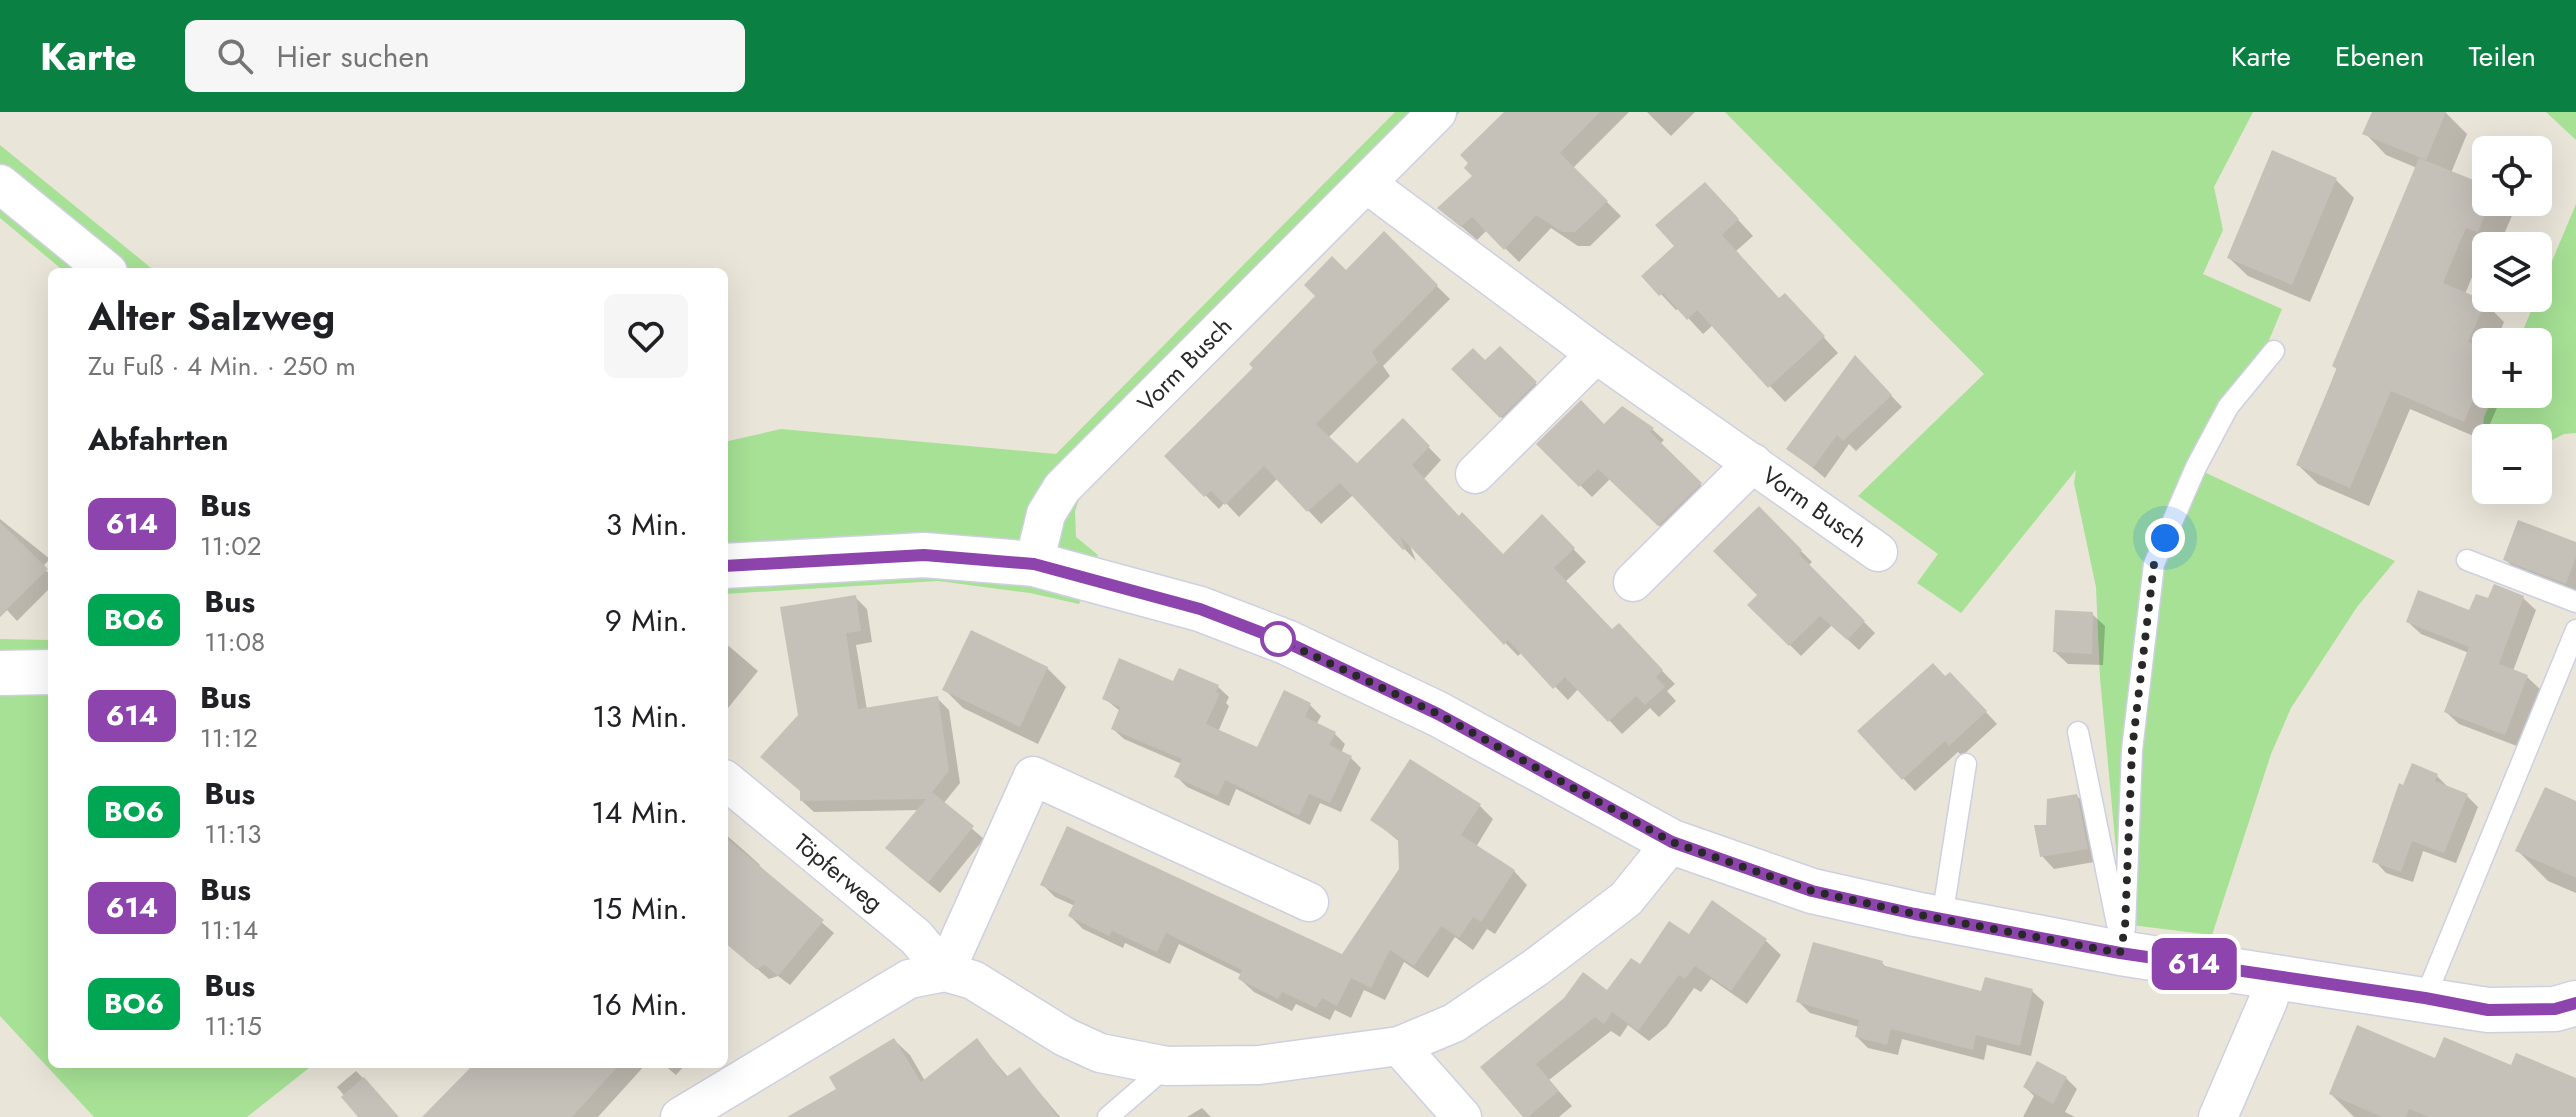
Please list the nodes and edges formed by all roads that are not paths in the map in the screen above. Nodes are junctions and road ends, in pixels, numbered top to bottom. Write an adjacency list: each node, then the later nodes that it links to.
1 (1437, 112): 3 (street, Vorm Busch)
2 (0, 184): 4 (street)
3 (1367, 184): 6 (street, Vorm Busch); 11 (street, Vorm Busch)
4 (103, 268)
5 (2274, 351): 24 (lane)
6 (1596, 354): 7 (street, Vorm Busch); 8 (street)
7 (1753, 463): 9 (street, Vorm Busch); 13 (street, Vorm Busch)
8 (1475, 474)
9 (1878, 552)
10 (2467, 560): 14 (lane)
11 (1034, 564): 12 (street); 21 (street)
12 (728, 566)
13 (1633, 582)
14 (2576, 602)
15 (2576, 630): 27 (lane)
16 (48, 672): 17 (street)
17 (0, 673)
18 (2078, 732): 24 (lane)
19 (1966, 764): 23 (lane)
20 (728, 782): 25 (street, Töpferweg)
21 (1672, 842): 23 (street); 29 (street)
22 (1309, 902): 25 (street)
23 (1942, 918): 24 (street)
24 (2119, 940): 26 (street)
25 (945, 972): 30 (street); 31 (street)
26 (2276, 976): 27 (street); 34 (street)
27 (2425, 998): 28 (street)
28 (2576, 1003)
29 (1399, 1046): 30 (street); 33 (street)
30 (1167, 1066): 32 (lane)
31 (680, 1117)
32 (1108, 1117)
33 (1462, 1117)
34 (2218, 1117)

